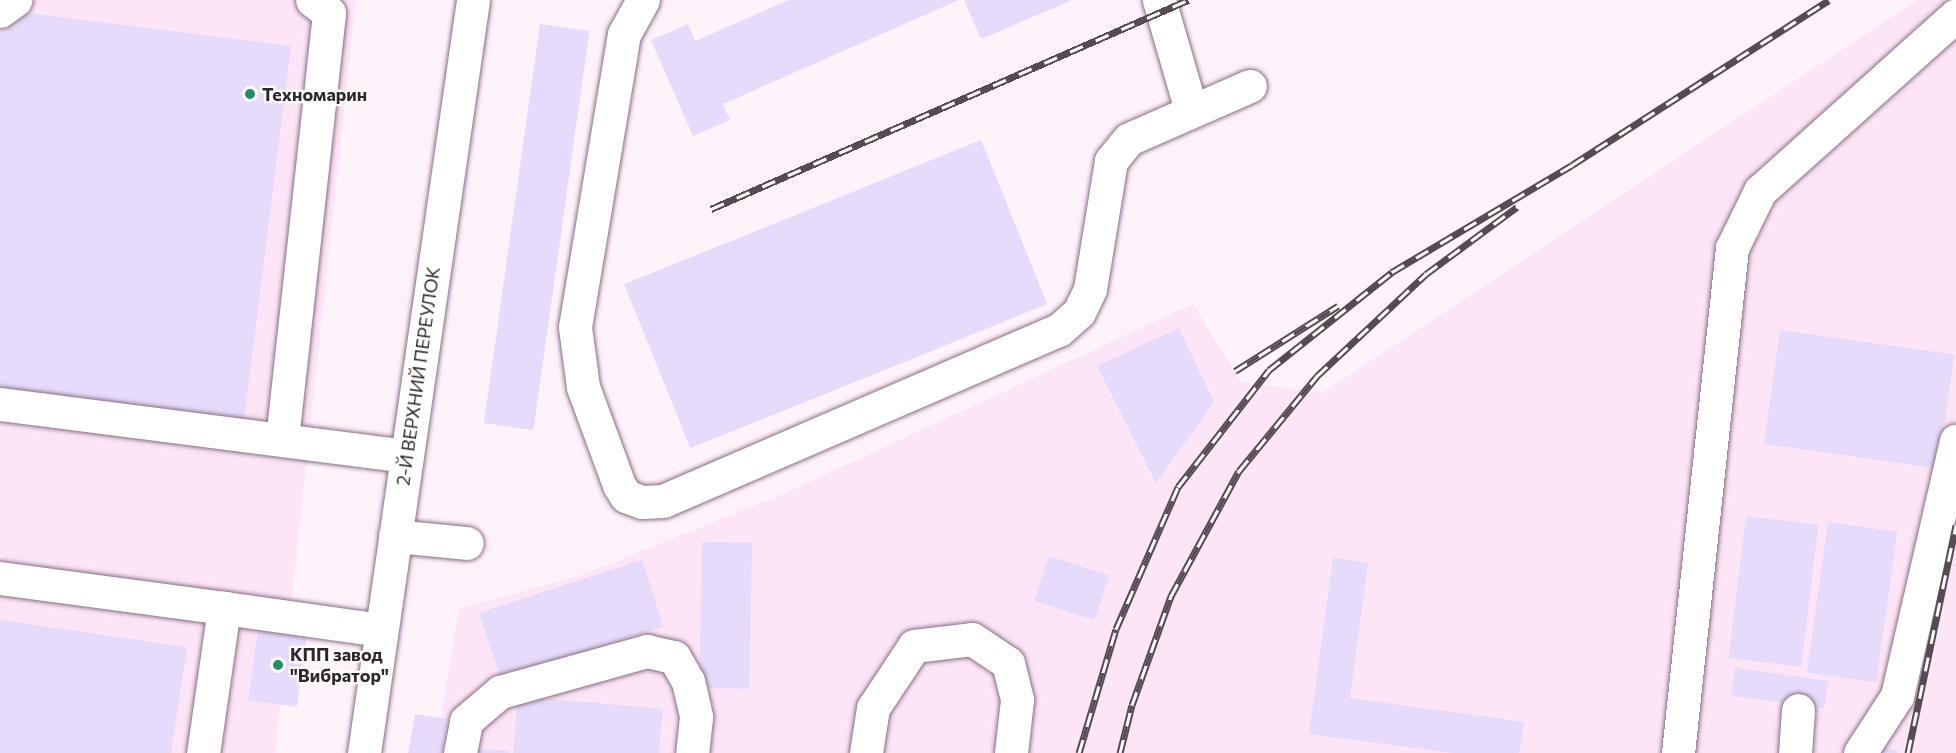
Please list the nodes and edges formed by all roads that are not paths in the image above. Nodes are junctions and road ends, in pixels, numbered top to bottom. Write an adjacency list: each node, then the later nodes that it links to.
1 (15, 0): 6 (street)
2 (473, 0): 13 (street, 2-Й ВЕРХНИЙ ПЕРЕУЛОК)
3 (643, 0): 9 (street)
4 (1159, 0): 9 (street)
5 (324, 4): 11 (street)
6 (0, 11)
7 (1956, 15): 26 (street)
8 (1250, 86): 9 (street)
9 (1191, 110)
10 (0, 404): 11 (street)
11 (282, 439): 13 (street)
12 (1956, 441): 28 (street)
13 (407, 456): 14 (street, 2-Й ВЕРХНИЙ ПЕРЕУЛОК)
14 (395, 536): 15 (street); 18 (street, 2-Й ВЕРХНИЙ ПЕРЕУЛОК)
15 (467, 543)
16 (0, 578): 17 (street)
17 (224, 608): 18 (street); 20 (street)
18 (381, 630): 21 (street, 2-Й ВЕРХНИЙ ПЕРЕУЛОК)
19 (1798, 710): 27 (street)
20 (203, 753)
21 (364, 753)
22 (460, 753): 23 (street)
23 (692, 753)
24 (866, 753): 25 (street)
25 (1011, 753)
26 (1678, 753)
27 (1795, 753)
28 (1860, 753)

